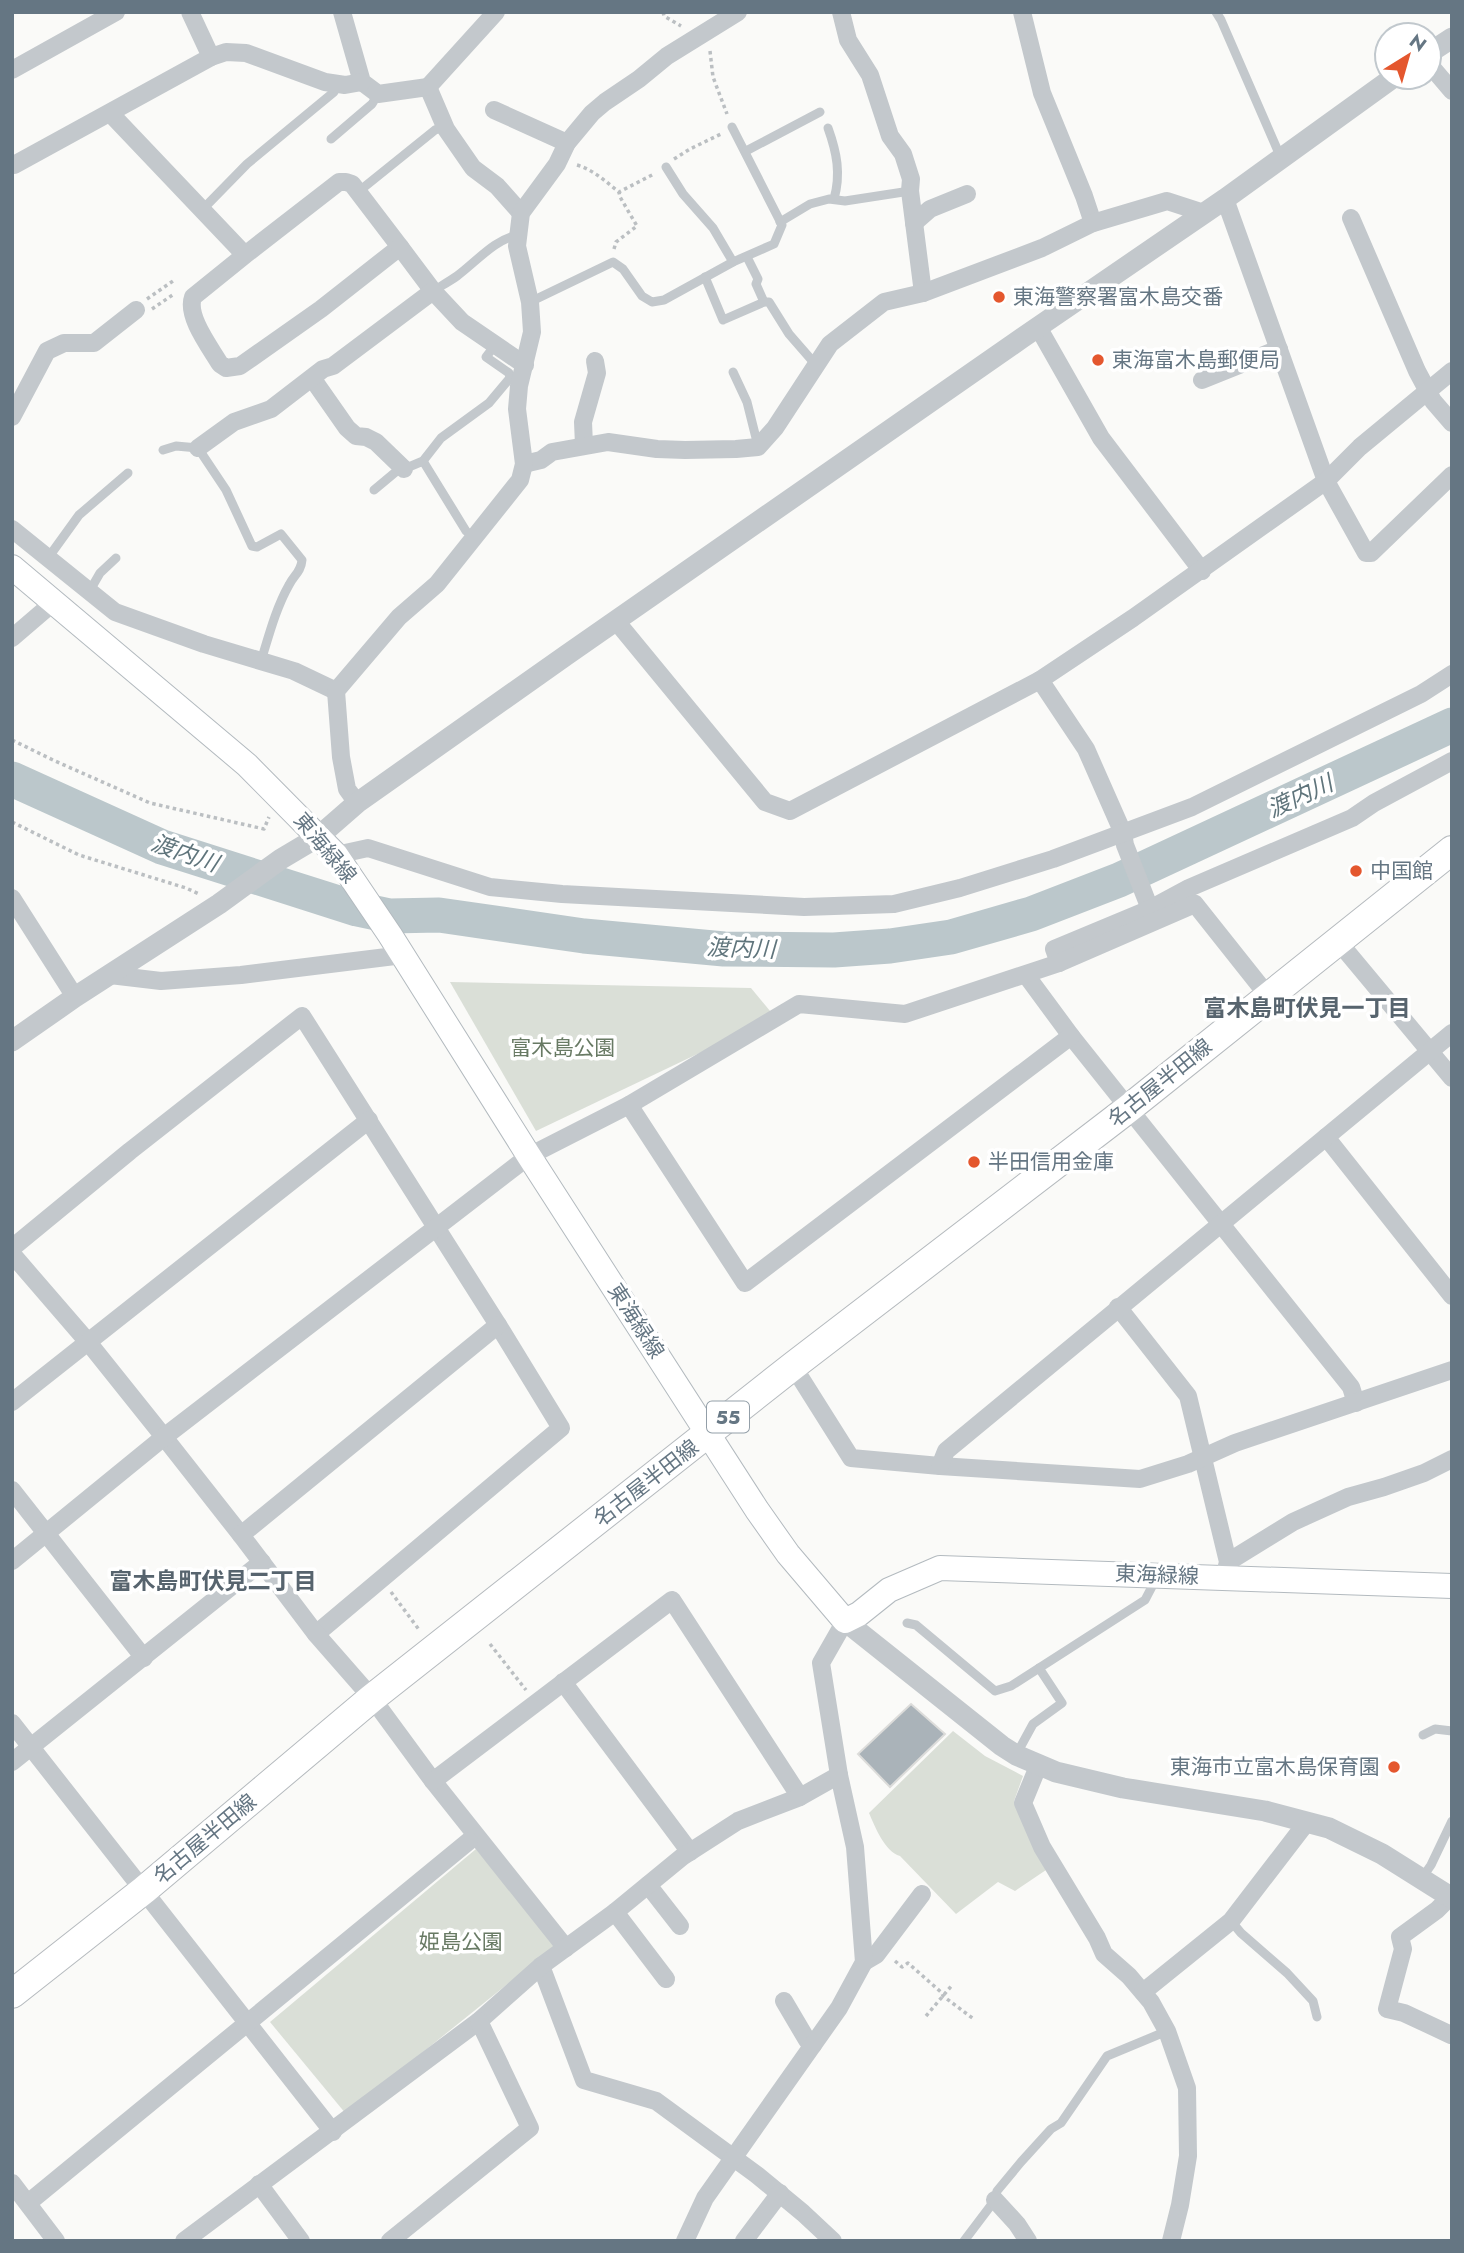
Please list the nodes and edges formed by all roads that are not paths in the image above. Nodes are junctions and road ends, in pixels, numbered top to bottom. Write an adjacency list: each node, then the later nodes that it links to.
1 (116, 12): 10 (street)
2 (190, 12): 9 (street)
3 (342, 12): 11 (street)
4 (738, 12): 23 (street)
5 (841, 12): 28 (street)
6 (1022, 12): 39 (street)
7 (1216, 12): 25 (lane)
8 (494, 13): 13 (street)
9 (211, 57): 12 (street); 18 (street)
10 (12, 70)
11 (362, 82): 12 (street); 15 (street)
12 (337, 84): 33 (lane)
13 (428, 87): 15 (street); 19 (street)
14 (1374, 91): 25 (street)
15 (378, 94): 22 (lane)
16 (494, 110): 23 (street)
17 (820, 112): 24 (lane)
18 (110, 113): 26 (street); 33 (street)
19 (445, 126): 29 (lane); 34 (street)
20 (732, 127): 24 (lane)
21 (828, 128): 32 (lane)
22 (331, 139)
23 (567, 143): 34 (street)
24 (746, 151): 37 (lane)
25 (1281, 158): 31 (street)
26 (13, 167)
27 (666, 167): 44 (lane)
28 (910, 191): 32 (lane); 38 (street)
29 (358, 192): 41 (street); 42 (street)
30 (967, 194): 38 (street)
31 (1226, 199): 35 (street); 53 (street)
32 (834, 200): 37 (lane)
33 (202, 210): 42 (street)
34 (521, 213): 40 (street)
35 (1204, 213): 39 (street); 51 (street)
36 (1352, 218): 61 (street)
37 (780, 222): 43 (lane)
38 (914, 223): 47 (street)
39 (1093, 223): 47 (street)
40 (520, 234): 46 (lane); 48 (street)
41 (400, 247): 42 (street); 46 (street)
42 (244, 255)
43 (747, 257): 44 (lane); 49 (lane)
44 (733, 262): 45 (lane)
45 (705, 277): 48 (lane); 49 (lane)
46 (433, 291): 52 (street); 59 (street)
47 (923, 293): 56 (street)
48 (530, 302): 55 (street)
49 (764, 302): 56 (lane)
50 (136, 310): 62 (street)
51 (1038, 327): 80 (street); 83 (street)
52 (496, 344): 55 (street); 68 (lane)
53 (1279, 349): 60 (street); 73 (street)
54 (595, 361): 64 (street)
55 (525, 365): 69 (street)
56 (816, 365): 65 (street)
57 (1452, 371): 61 (street)
58 (733, 372): 65 (lane)
59 (312, 378): 66 (street); 70 (street)
60 (1202, 380)
61 (1428, 392): 63 (street); 73 (street)
62 (12, 416)
63 (1452, 423)
64 (584, 445): 65 (street); 69 (street)
65 (758, 447)
66 (198, 448): 67 (lane); 85 (lane)
67 (163, 450)
68 (423, 461): 70 (lane); 76 (lane)
69 (524, 464): 76 (street)
70 (404, 470): 74 (lane)
71 (128, 473): 77 (lane)
72 (1452, 475): 73 (street)
73 (1326, 481): 80 (street)
74 (374, 490)
75 (12, 530): 77 (street)
76 (474, 537): 88 (street)
77 (48, 558): 81 (street)
78 (116, 558): 81 (lane)
79 (12, 567): 82 (main road, 東海緑線)
80 (1202, 570): 87 (street)
81 (89, 592): 85 (street)
82 (54, 602): 84 (street); 91 (main road, 東海緑線)
83 (616, 621): 87 (street); 90 (street)
84 (12, 638)
85 (261, 661): 88 (street)
86 (1452, 674): 92 (street)
87 (1040, 680): 92 (street)
88 (336, 691): 90 (street)
89 (1452, 761): 96 (street)
90 (357, 803): 91 (street)
91 (318, 837): 94 (main road, 東海緑線); 100 (street)
92 (1124, 839): 94 (street); 96 (street)
93 (1452, 850): 97 (main road, 名古屋半田線 / 55)
94 (336, 855): 98 (main road, 東海緑線)
95 (12, 898): 103 (street)
96 (1150, 909): 99 (street)
97 (1337, 940): 102 (main road, 名古屋半田線 / 55); 107 (street)
98 (397, 945): 100 (street); 113 (main road, 東海緑線)
99 (1059, 963): 101 (street); 102 (street)
100 (110, 975): 103 (street)
101 (1027, 975): 105 (street); 109 (street)
102 (1268, 996): 110 (main road, 名古屋半田線 / 55)
103 (75, 997): 106 (street)
104 (1452, 1033): 107 (street)
105 (1071, 1037): 109 (street); 110 (street)
106 (12, 1041)
107 (1430, 1051): 108 (street); 112 (street)
108 (1452, 1078)
109 (629, 1105): 113 (street)
110 (1128, 1109): 114 (street); 122 (main road, 名古屋半田線 / 55)
111 (369, 1120): 115 (street); 116 (street); 121 (street)
112 (1326, 1137): 114 (street); 118 (street)
113 (529, 1156): 115 (street); 126 (main road, 東海緑線)
114 (1220, 1224): 119 (street); 125 (street)
115 (435, 1228): 120 (street); 127 (street)
116 (12, 1248)
117 (12, 1254): 121 (street)
118 (1452, 1296)
119 (1118, 1307): 128 (street); 130 (street)
120 (498, 1325): 133 (street); 141 (street)
121 (88, 1342): 124 (street); 127 (street)
122 (793, 1366): 126 (main road, 名古屋半田線 / 55); 130 (street)
123 (1452, 1370): 125 (street)
124 (12, 1402)
125 (1356, 1403): 128 (street)
126 (709, 1433): 139 (main road, 東海緑線); 145 (main road, 名古屋半田線 / 55)
127 (164, 1437): 132 (street); 133 (street)
128 (1204, 1457): 130 (street); 136 (street)
129 (1452, 1459): 136 (street)
130 (940, 1466)
131 (12, 1490): 132 (street)
132 (45, 1534): 134 (street); 142 (street)
133 (241, 1535): 135 (street)
134 (12, 1561)
135 (262, 1562): 141 (street); 142 (street)
136 (1226, 1569): 137 (main road, 東海緑線); 138 (main road, 東海緑線)
137 (1158, 1575): 139 (main road, 東海緑線); 143 (lane)
138 (1452, 1586)
139 (845, 1621): 150 (street); 153 (street)
140 (907, 1623): 143 (lane)
141 (316, 1634): 145 (street)
142 (144, 1658): 149 (street)
143 (1039, 1668): 150 (lane)
144 (563, 1682): 154 (street); 155 (street); 159 (street)
145 (372, 1699): 154 (street); 162 (main road, 名古屋半田線 / 55)
146 (12, 1723): 149 (street)
147 (1452, 1731): 148 (lane)
148 (1423, 1735)
149 (32, 1747): 151 (street); 162 (street)
150 (1016, 1755): 152 (street)
151 (12, 1762)
152 (1039, 1765): 157 (street); 172 (street)
153 (839, 1776): 155 (street); 169 (street)
154 (433, 1781): 168 (street)
155 (800, 1797): 159 (street)
156 (1452, 1821): 160 (lane)
157 (1307, 1822): 160 (street); 166 (street)
158 (469, 1841): 177 (street)
159 (690, 1852): 161 (street)
160 (1420, 1879): 164 (street)
161 (648, 1885): 165 (street); 167 (street)
162 (144, 1890): 173 (main road, 名古屋半田線 / 55); 177 (street)
163 (922, 1894): 169 (street)
164 (1451, 1897): 179 (street)
165 (615, 1912): 168 (street); 171 (street)
166 (1231, 1921): 172 (street); 175 (lane)
167 (680, 1926)
168 (566, 1948): 170 (street)
169 (864, 1962): 180 (street)
170 (541, 1966): 176 (street); 182 (street)
171 (666, 1979)
172 (1143, 1992): 178 (street)
173 (12, 1994)
174 (783, 2001): 180 (street)
175 (1317, 2017)
176 (479, 2021): 181 (street); 191 (street)
177 (249, 2023): 181 (street); 187 (street)
178 (1167, 2031): 186 (lane); 197 (street)
179 (1451, 2035)
180 (813, 2045): 182 (street)
181 (333, 2132): 184 (street)
182 (732, 2157): 185 (street); 192 (street)
183 (12, 2183): 187 (street)
184 (259, 2184): 188 (street); 190 (street)
185 (780, 2193): 193 (street); 194 (street)
186 (995, 2200): 195 (lane); 196 (street)
187 (28, 2203): 189 (street)
188 (185, 2240)
189 (56, 2241)
190 (301, 2241)
191 (390, 2241)
192 (685, 2241)
193 (744, 2241)
194 (833, 2241)
195 (964, 2241)
196 (1028, 2241)
197 (1171, 2241)

